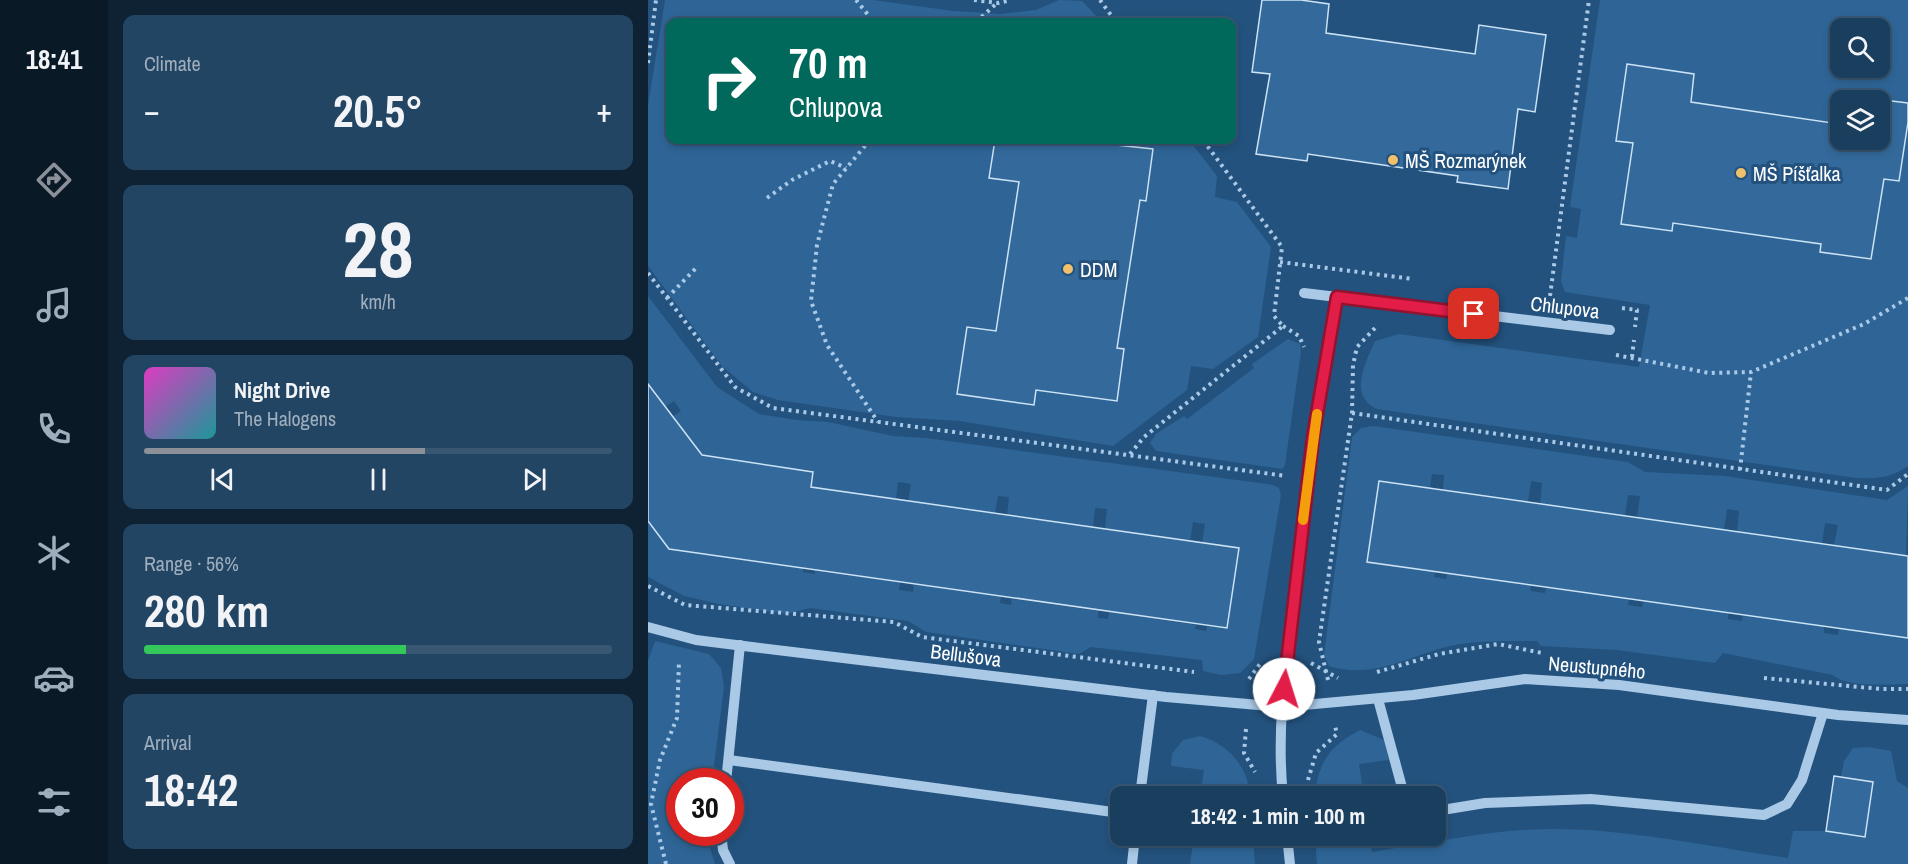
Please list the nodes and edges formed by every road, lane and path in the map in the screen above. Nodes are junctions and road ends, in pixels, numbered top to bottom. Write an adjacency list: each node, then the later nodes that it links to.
1 (656, 0): 11 (path)
2 (856, 0): 8 (path)
3 (975, 0): 7 (path)
4 (1011, 0): 7 (path)
5 (1100, 0): 10 (path)
6 (1589, 0): 19 (path)
7 (998, 3): 9 (path)
8 (871, 18)
9 (981, 18)
10 (1113, 18)
11 (648, 63)
12 (867, 144): 14 (path)
13 (1206, 144): 23 (path)
14 (846, 168): 15 (path); 30 (path)
15 (767, 198)
16 (698, 266): 21 (path)
17 (648, 273): 21 (path)
18 (1304, 293): 20 (street, Chlupova)
19 (1550, 296)
20 (1337, 297): 25 (street, Chlupova); 48 (street)
21 (667, 298): 30 (path)
22 (1908, 298): 28 (path)
23 (1283, 326): 27 (path); 31 (path)
24 (1386, 327): 29 (path)
25 (1610, 330)
26 (1610, 354): 28 (path)
27 (1307, 355)
28 (1751, 372): 33 (path)
29 (1353, 413): 33 (path); 46 (path)
30 (878, 422): 31 (path)
31 (1129, 455): 32 (path)
32 (1290, 466)
33 (1740, 470): 34 (path)
34 (1908, 474)
35 (648, 586): 36 (path)
36 (685, 605): 38 (path); 41 (path)
37 (648, 627): 38 (street, Bellušova)
38 (681, 636): 39 (street, Bellušova); 58 (path)
39 (740, 645): 44 (street, Bellušova); 51 (street)
40 (1262, 663): 43 (path)
41 (1203, 674)
42 (1238, 678): 43 (path)
43 (1249, 680): 47 (path)
44 (1153, 695): 47 (street, Bellušova); 54 (street)
45 (1378, 699): 46 (street, Neustupného); 49 (street, Neustupného); 57 (street)
46 (1332, 703): 48 (street, Neustupného); 56 (path)
47 (1248, 704): 48 (street, Bellušova); 53 (path)
48 (1282, 707): 55 (street)
49 (1823, 713): 50 (street, Neustupného); 59 (street)
50 (1908, 720)
51 (729, 760): 52 (street); 60 (street)
52 (728, 768)
53 (1256, 779)
54 (1141, 786)
55 (1283, 786)
56 (1308, 786)
57 (1402, 786)
58 (649, 805): 64 (path)
59 (1446, 809)
60 (1110, 812)
61 (723, 846): 65 (street)
62 (1134, 846): 66 (street)
63 (1288, 846): 67 (street)
64 (666, 864)
65 (730, 864)
66 (1132, 864)
67 (1290, 864)

